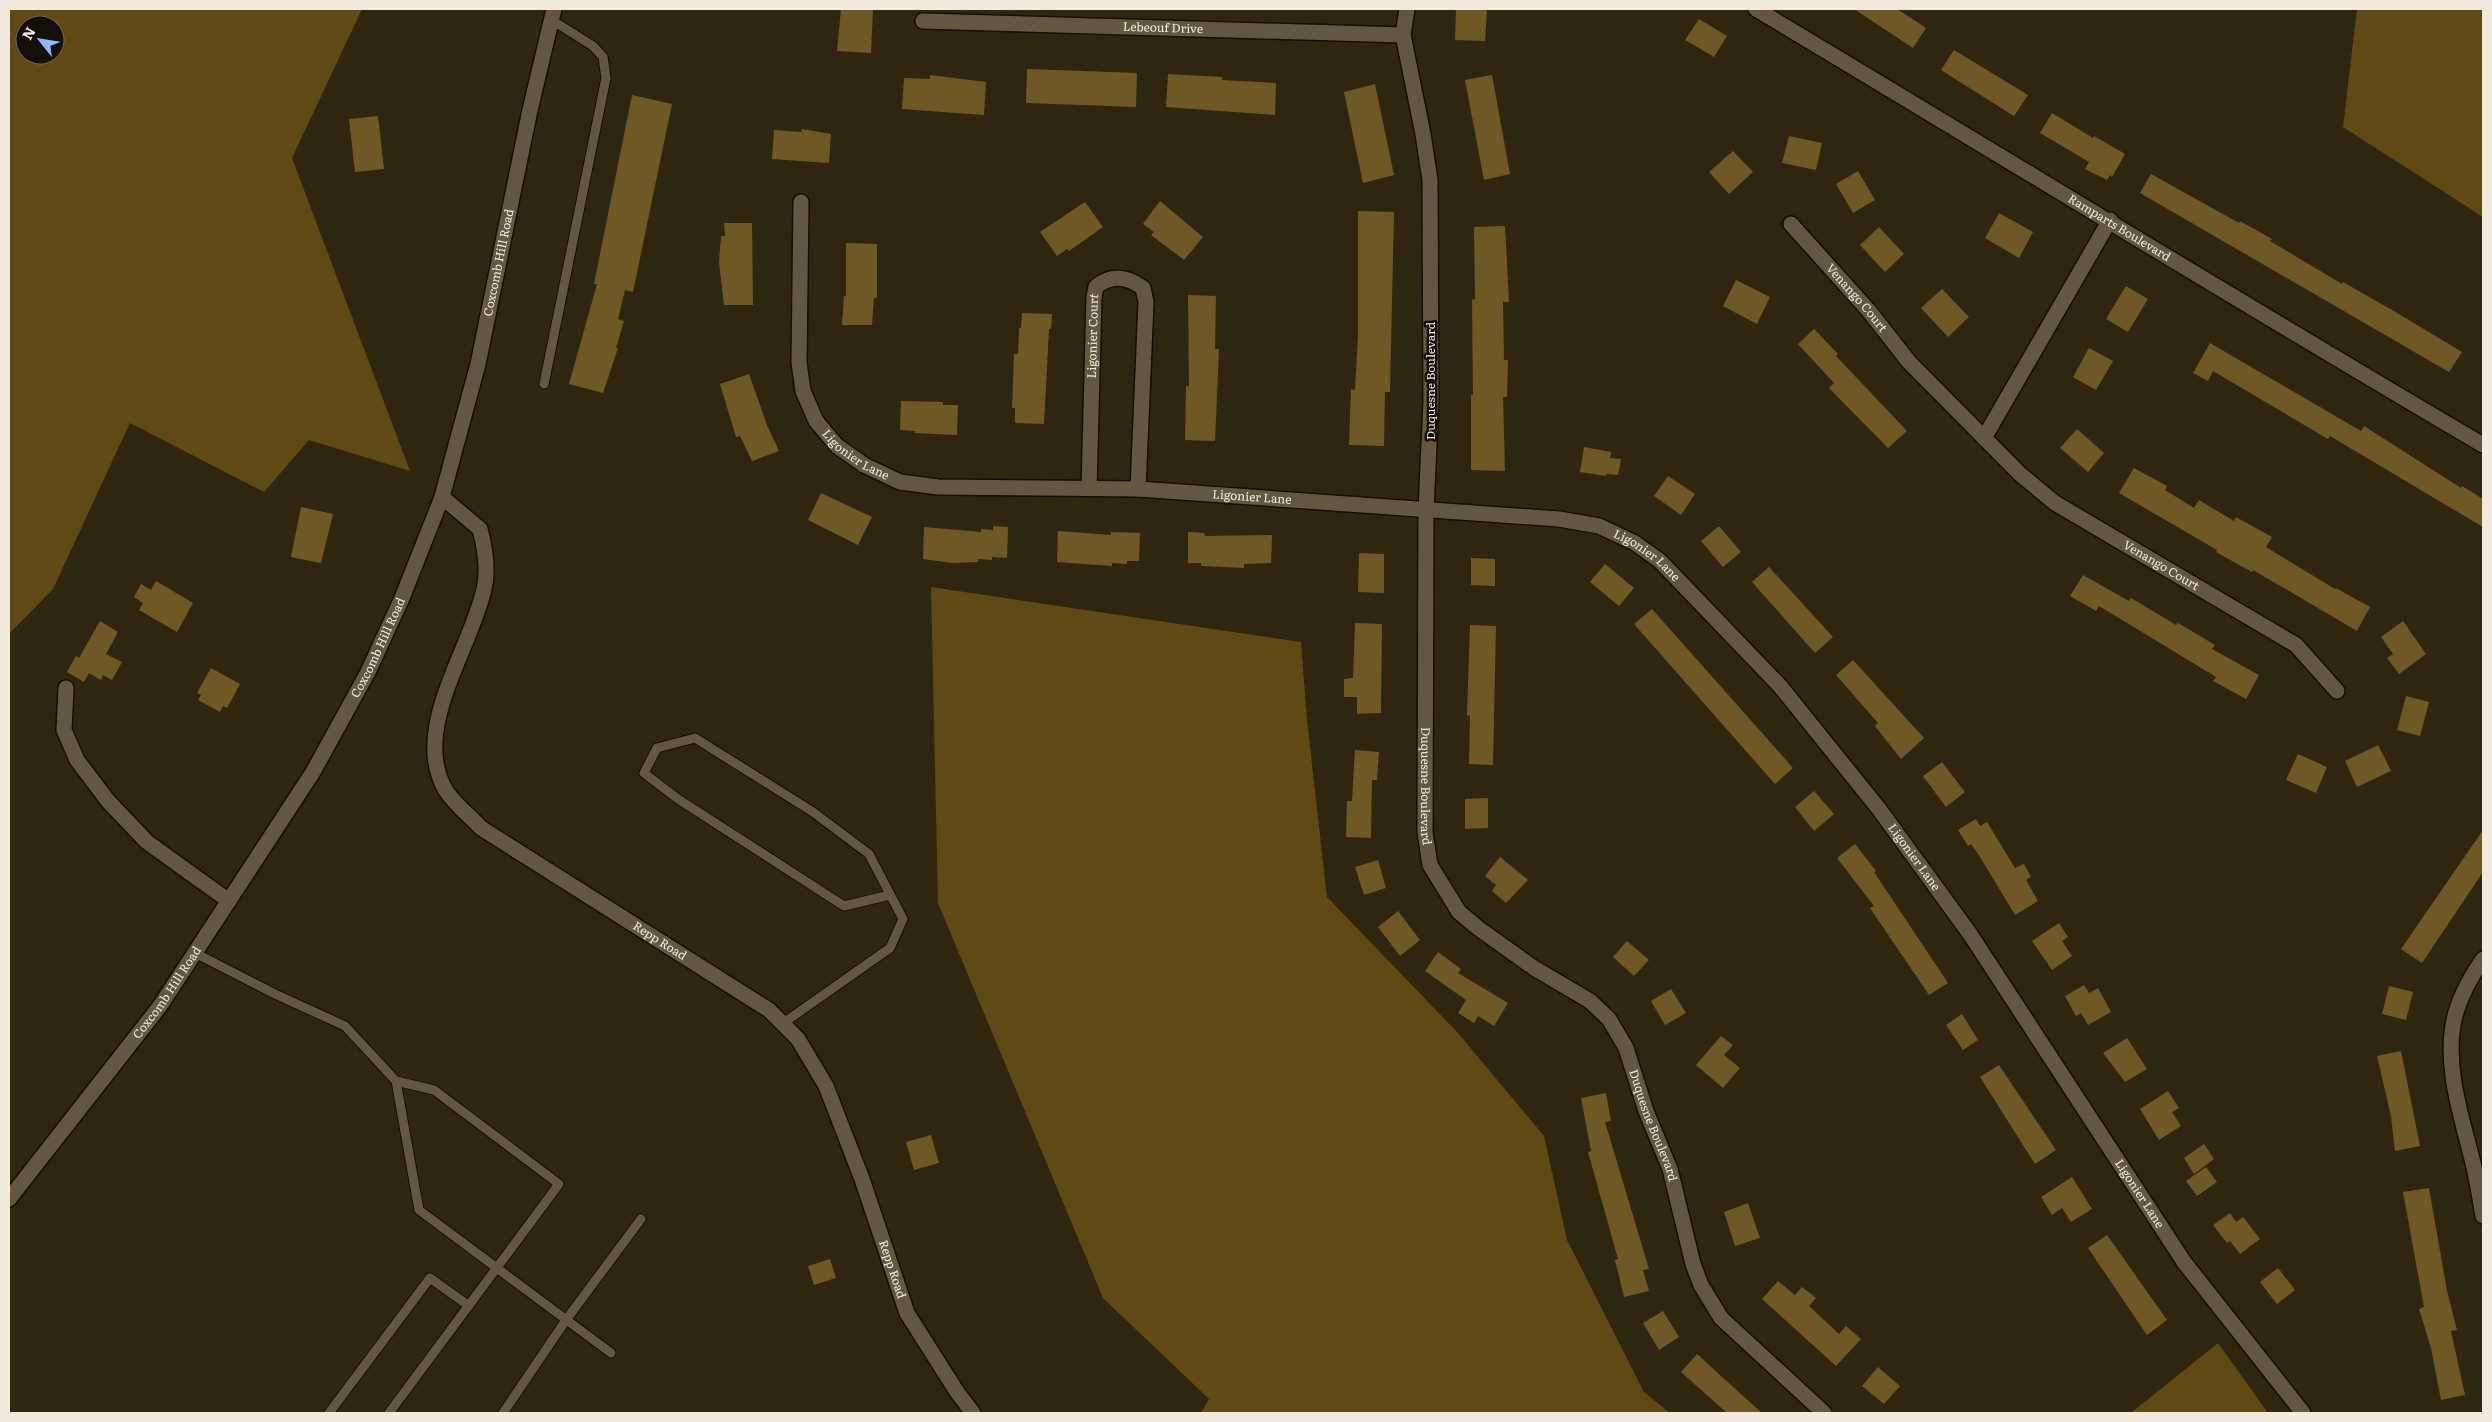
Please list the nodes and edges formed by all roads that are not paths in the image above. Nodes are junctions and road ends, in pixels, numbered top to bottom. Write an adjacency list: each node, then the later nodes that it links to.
1 (1407, 9): 5 (street, Duquesne Boulevard)
2 (1756, 9): 7 (street, Ramparts Boulevard)
3 (552, 14): 9 (lane); 14 (street, Coxcomb Hill Road)
4 (924, 21): 5 (street, Lebeouf Drive)
5 (1403, 35): 15 (street, Duquesne Boulevard)
6 (801, 202): 12 (street, Ligonier Lane)
7 (2110, 220): 10 (street); 11 (street, Ramparts Boulevard)
8 (1791, 224): 10 (street, Venango Court)
9 (544, 384)
10 (1984, 438): 17 (street, Venango Court)
11 (2483, 445)
12 (1089, 488): 13 (street, Ligonier Lane); 13 (street, Ligonier Court)
13 (1138, 489): 15 (street, Ligonier Lane)
14 (442, 497): 19 (street, Coxcomb Hill Road); 22 (street, Repp Road)
15 (1426, 511): 35 (street, Duquesne Boulevard); 36 (street, Ligonier Lane)
16 (66, 688): 19 (street)
17 (2337, 691)
18 (890, 895): 18 (lane); 22 (lane)
19 (229, 901): 20 (street, Coxcomb Hill Road)
20 (195, 953): 23 (lane); 24 (street, Coxcomb Hill Road)
21 (2483, 959): 25 (street)
22 (782, 1024): 34 (street, Repp Road)
23 (396, 1081): 27 (lane); 27 (lane)
24 (9, 1199)
25 (2483, 1216)
26 (641, 1219): 29 (lane)
27 (497, 1268): 28 (lane); 29 (lane)
28 (468, 1306): 31 (lane); 32 (lane)
29 (566, 1320): 30 (lane); 33 (lane)
30 (611, 1353)
31 (329, 1413)
32 (389, 1413)
33 (503, 1413)
34 (973, 1413)
35 (1824, 1413)
36 (2303, 1413)

